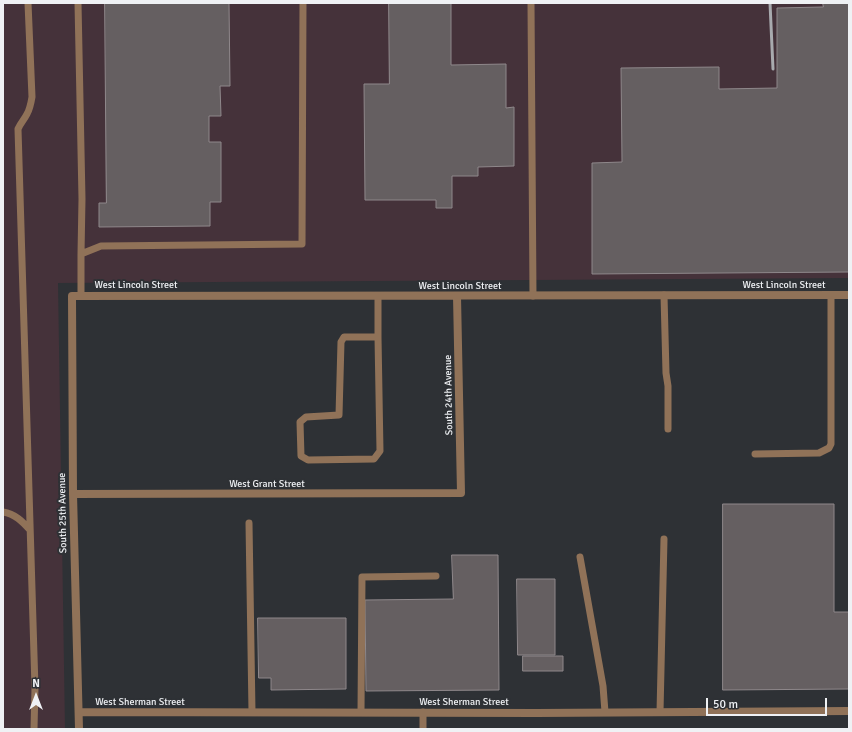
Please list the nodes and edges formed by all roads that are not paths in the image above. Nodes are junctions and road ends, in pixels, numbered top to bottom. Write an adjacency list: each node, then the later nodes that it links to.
1 (28, 3): 21 (lane)
2 (78, 3): 5 (lane)
3 (303, 3): 5 (lane)
4 (531, 3): 13 (lane)
5 (81, 254): 6 (lane)
6 (81, 295): 10 (street, West Lincoln Street); 11 (street, West Lincoln Street)
7 (664, 295): 8 (street, West Lincoln Street); 13 (street, West Lincoln Street); 15 (lane)
8 (831, 295): 9 (street, West Lincoln Street); 16 (lane)
9 (849, 295)
10 (72, 296): 18 (street, South 25th Avenue)
11 (378, 296): 12 (street, West Lincoln Street); 14 (lane)
12 (457, 296): 13 (street, West Lincoln Street); 17 (street, South 24th Avenue)
13 (533, 296)
14 (378, 337): 14 (lane)
15 (668, 429)
16 (755, 454)
17 (462, 493): 18 (street, West Grant Street)
18 (73, 494): 26 (street, South 25th Avenue)
19 (3, 512): 21 (lane)
20 (249, 523): 27 (lane)
21 (30, 530): 32 (lane)
22 (664, 539): 31 (lane)
23 (580, 557): 30 (lane)
24 (436, 576): 28 (lane)
25 (849, 711): 31 (street, West Sherman Street)
26 (79, 712): 27 (street, West Sherman Street); 33 (street, South 25th Avenue)
27 (252, 712): 28 (street, West Sherman Street)
28 (361, 712): 29 (street, West Sherman Street)
29 (423, 712): 30 (street, West Sherman Street); 34 (lane)
30 (605, 712): 31 (street, West Sherman Street)
31 (660, 712)
32 (34, 729)
33 (79, 729)
34 (423, 729)

